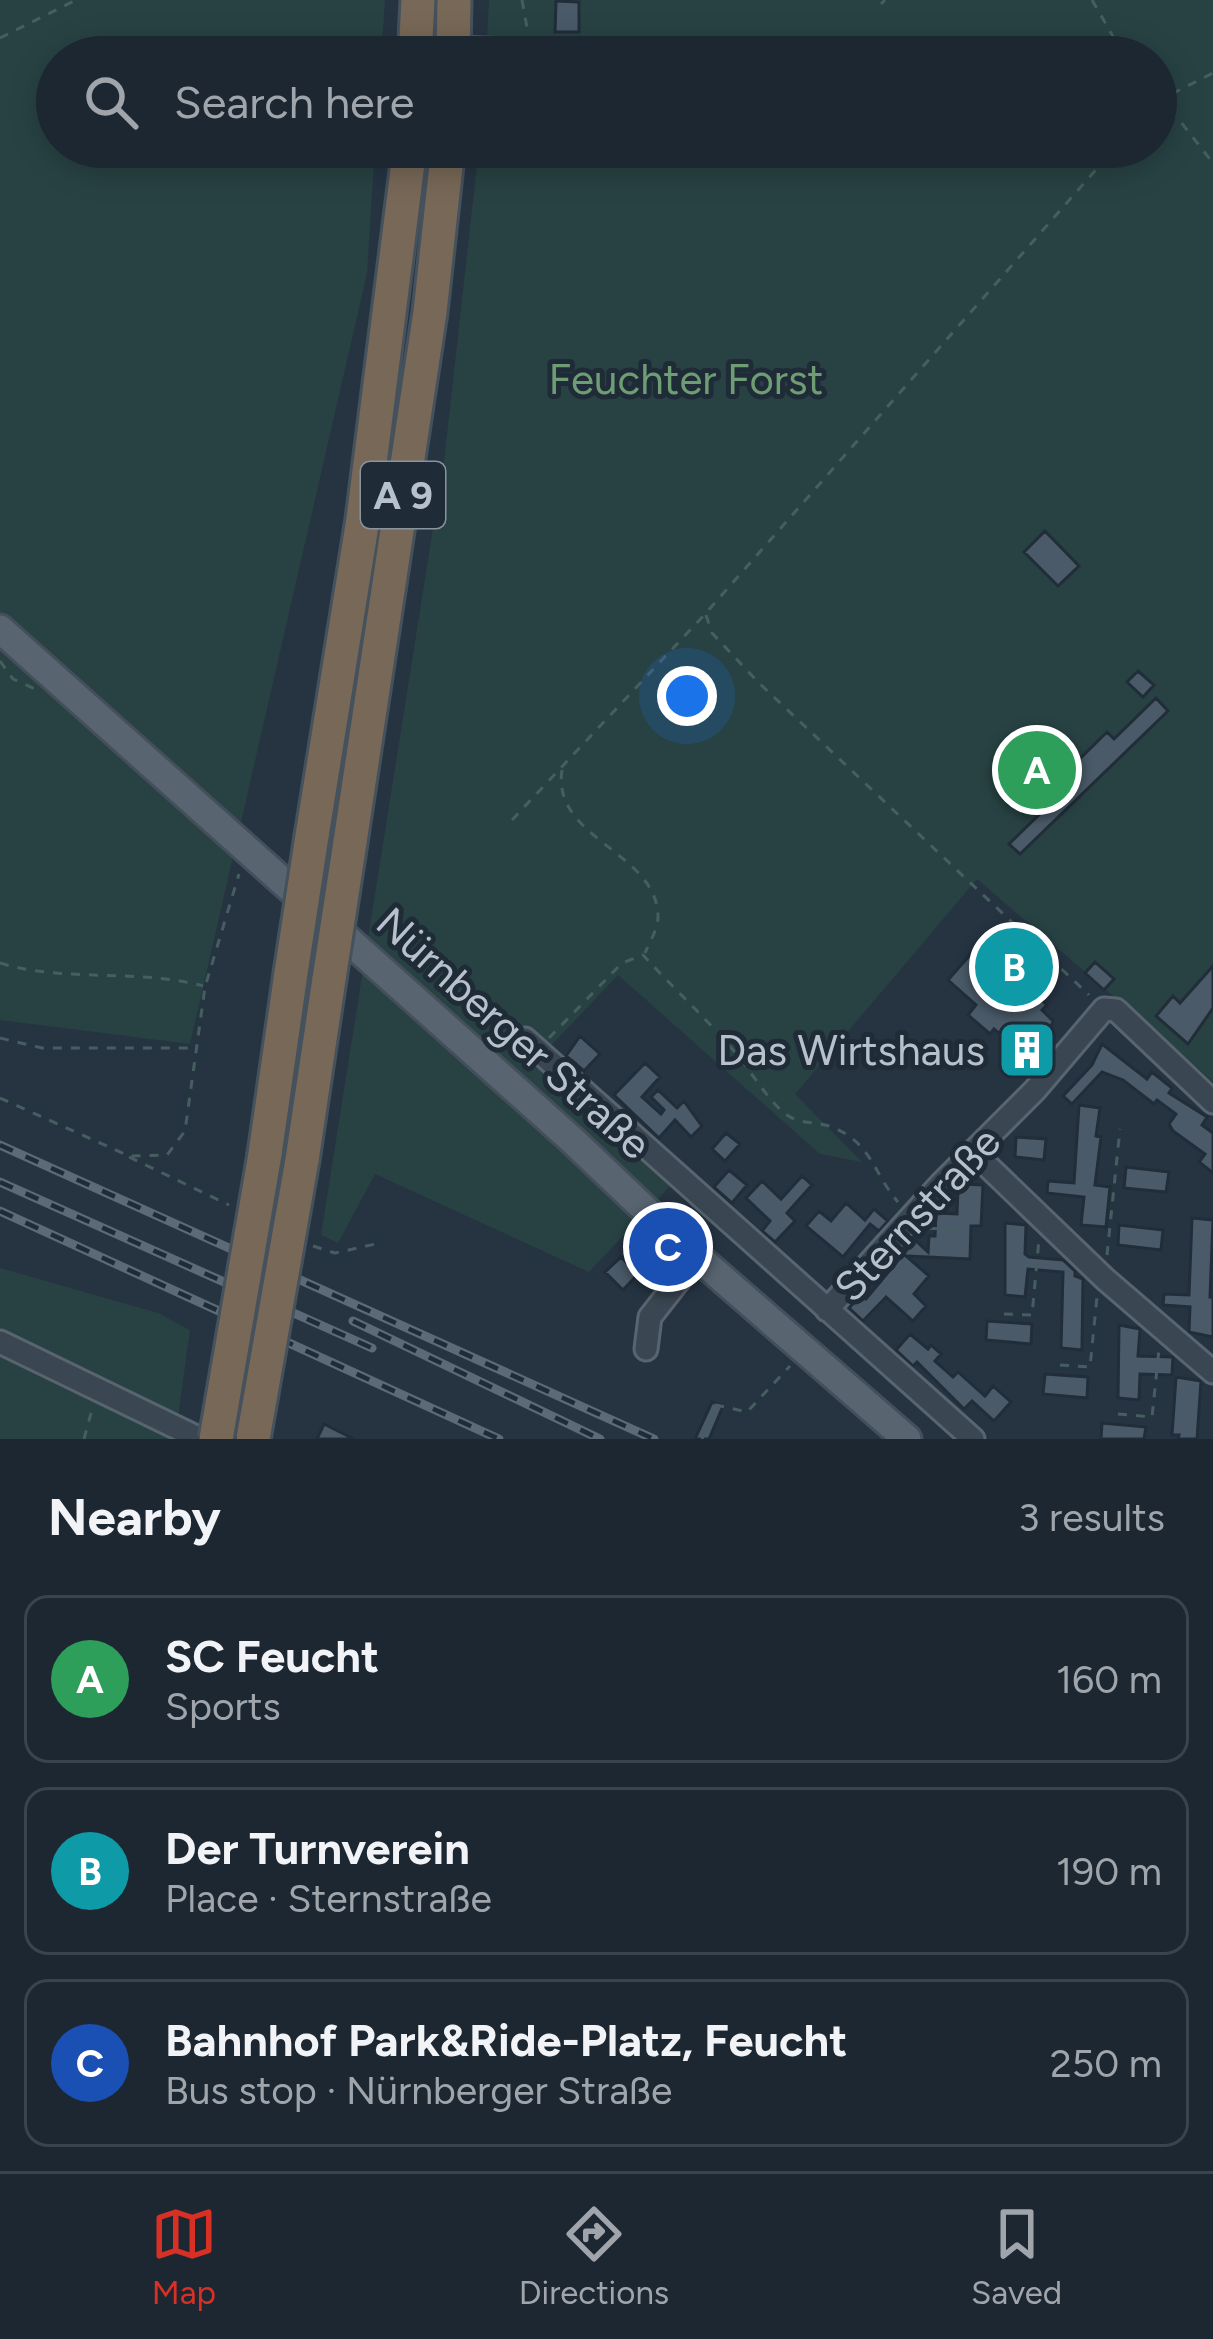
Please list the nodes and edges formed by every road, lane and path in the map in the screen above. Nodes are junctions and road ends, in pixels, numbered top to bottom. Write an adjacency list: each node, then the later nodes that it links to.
1 (76, 0): 10 (path)
2 (418, 0): 7 (highway)
3 (454, 0): 8 (highway)
4 (522, 0): 6 (path)
5 (1092, 0): 9 (path)
6 (527, 15)
7 (416, 36)
8 (453, 36)
9 (1113, 36)
10 (0, 38)
11 (1213, 73): 12 (path)
12 (1177, 90)
13 (1177, 123): 14 (path)
14 (1213, 163)
15 (407, 168): 51 (highway, A 9, bridge)
16 (446, 168): 52 (highway, A 9, bridge)
17 (1098, 168): 18 (path)
18 (706, 613): 20 (path); 27 (path)
19 (0, 629): 22 (main road, Nürnberger Straße)
20 (562, 769): 21 (path); 23 (path)
21 (512, 820)
22 (253, 854): 26 (path); 39 (main road, Nürnberger Straße)
23 (644, 956): 29 (path); 34 (path)
24 (0, 963): 26 (path)
25 (433, 963): 29 (path)
26 (205, 987): 30 (path)
27 (1104, 1009): 32 (street); 33 (street, Sternstraße)
28 (0, 1037): 30 (path)
29 (531, 1044): 40 (street)
30 (194, 1048): 31 (path)
31 (0, 1098)
32 (1213, 1102)
33 (974, 1153): 34 (street, Sternstraße); 35 (street)
34 (908, 1220): 36 (path); 40 (street, Sternstraße)
35 (1040, 1220): 41 (path); 42 (street)
36 (956, 1230)
37 (380, 1243): 38 (path)
38 (335, 1253)
39 (697, 1257): 44 (street); 54 (main road, Nürnberger Straße)
40 (827, 1310): 55 (street)
41 (1004, 1314)
42 (1164, 1330): 46 (street); 48 (path)
43 (0, 1342): 47 (street)
44 (646, 1349)
45 (791, 1364): 53 (path)
46 (1213, 1372)
47 (99, 1388): 49 (path); 50 (street)
48 (1118, 1414)
49 (83, 1439)
50 (200, 1439)
51 (216, 1439)
52 (253, 1439)
53 (702, 1439)
54 (907, 1439)
55 (973, 1439)

